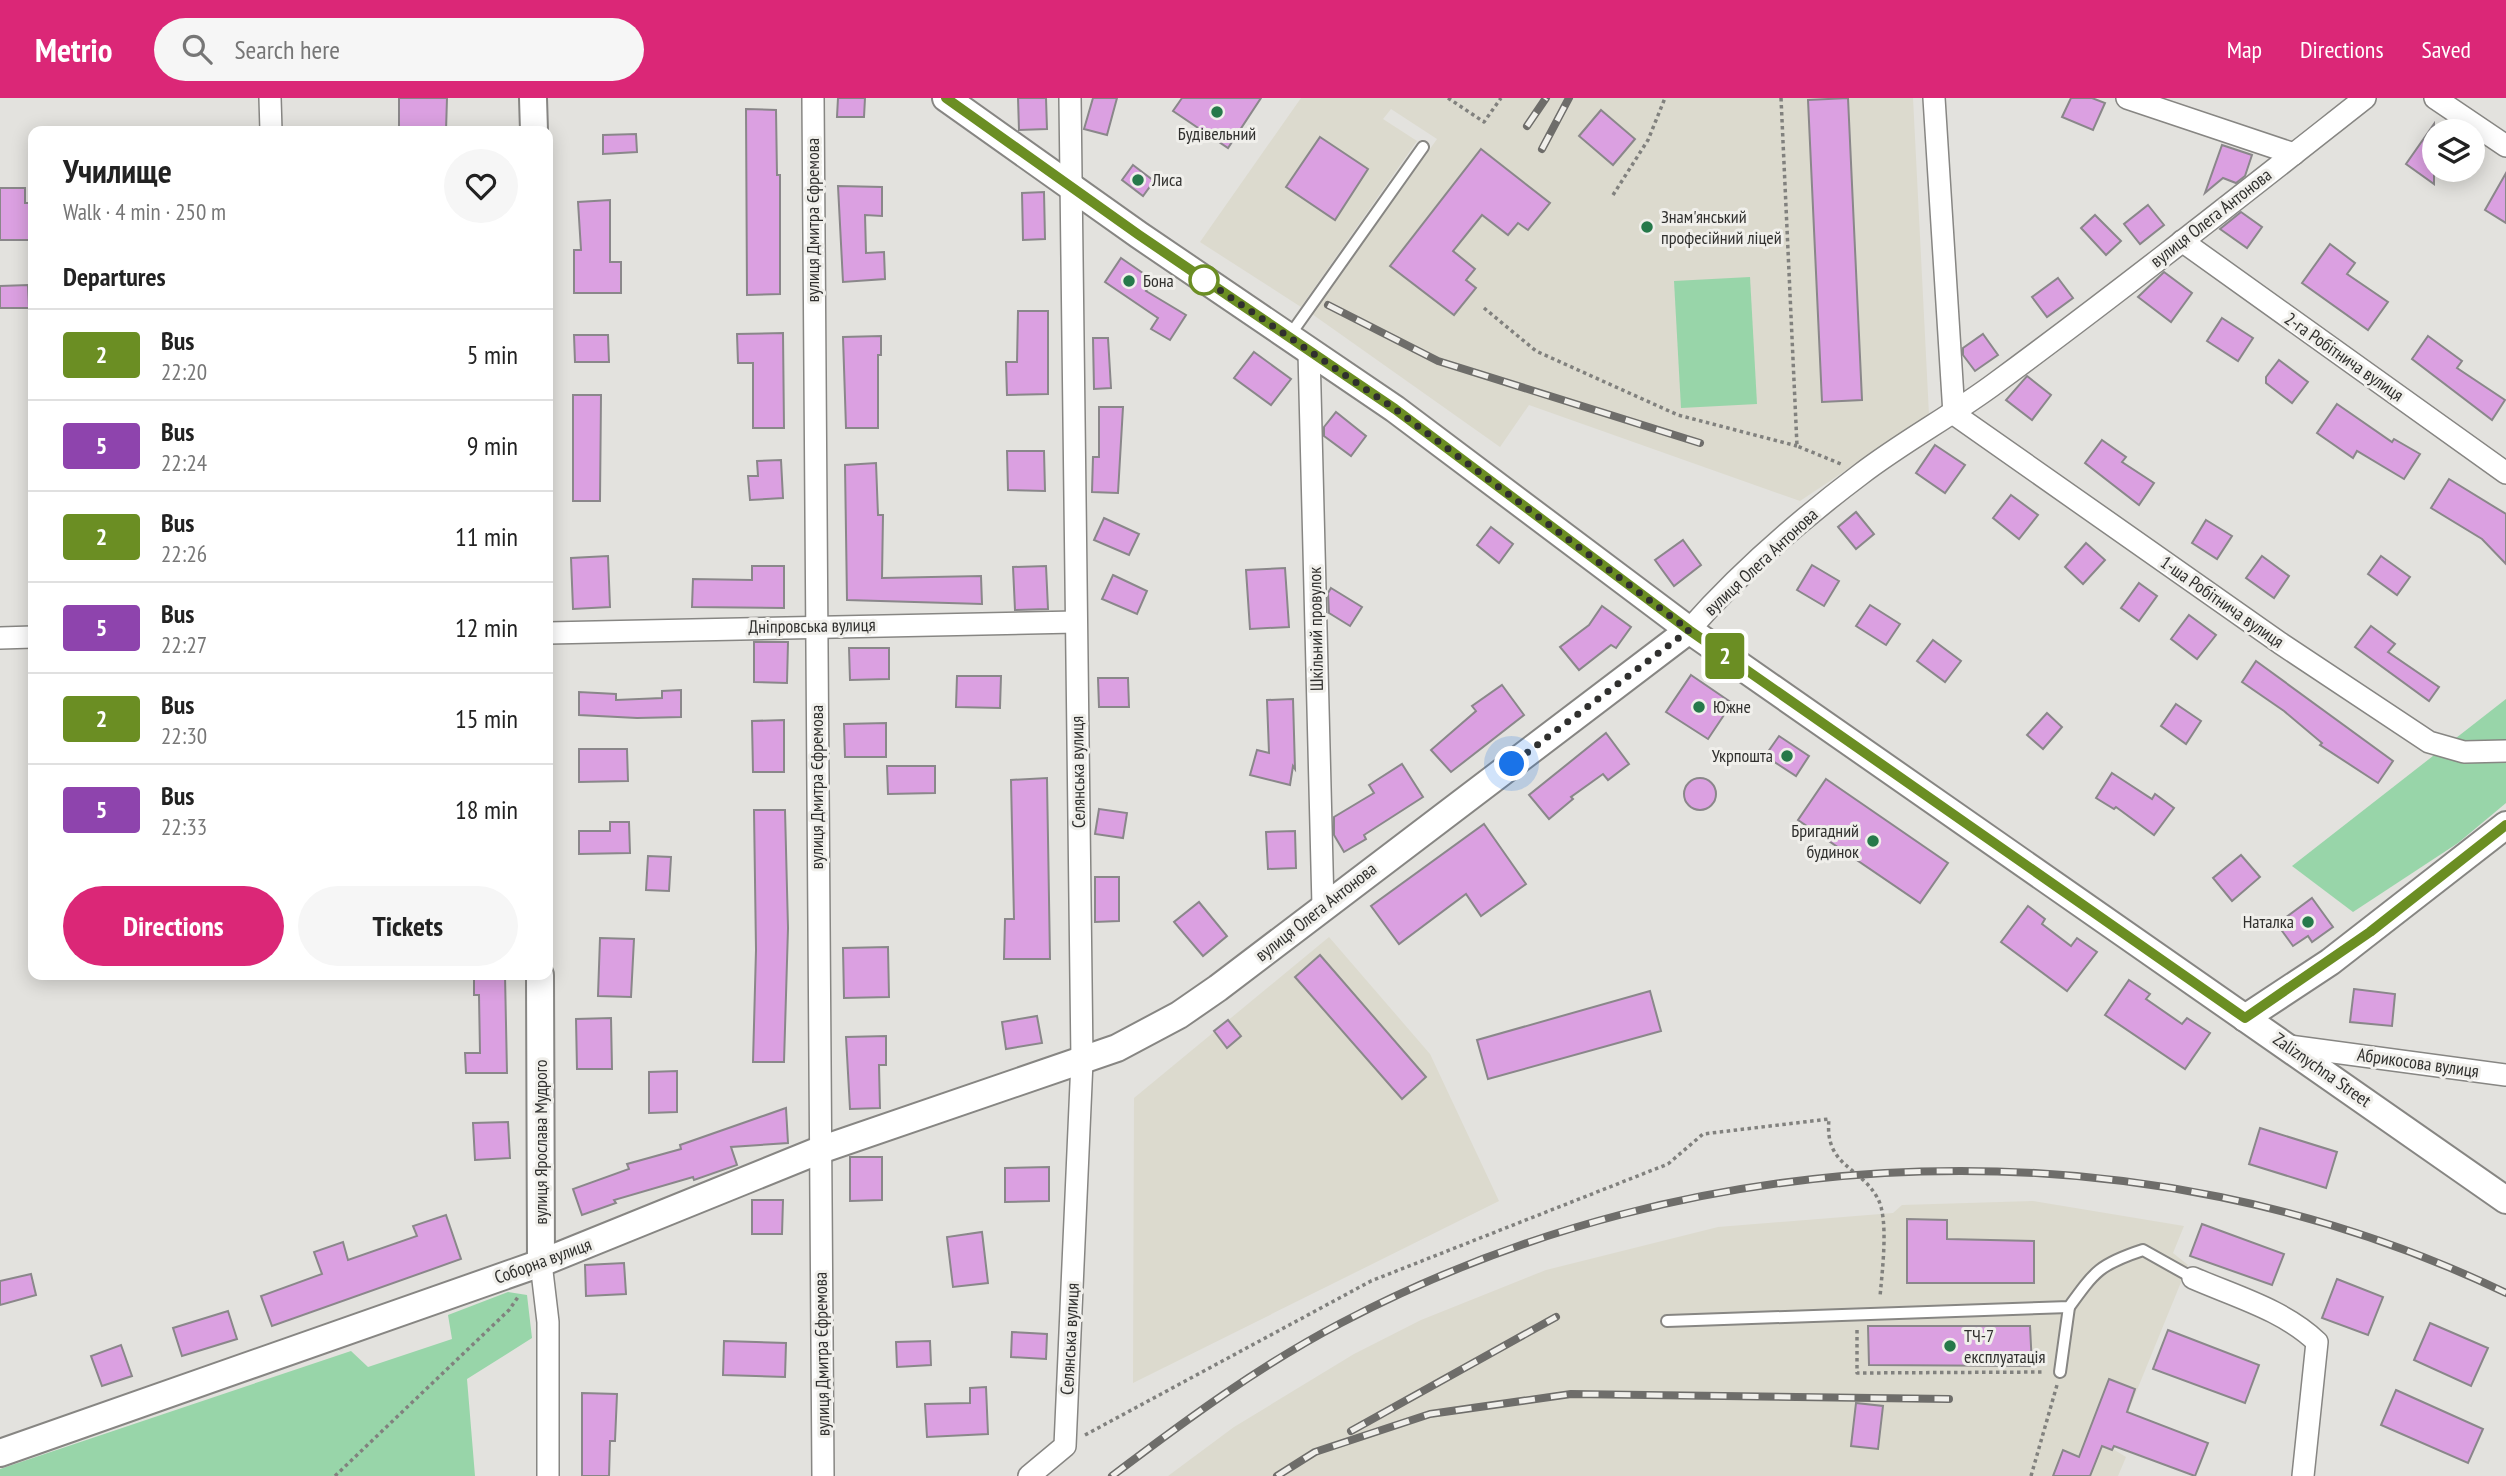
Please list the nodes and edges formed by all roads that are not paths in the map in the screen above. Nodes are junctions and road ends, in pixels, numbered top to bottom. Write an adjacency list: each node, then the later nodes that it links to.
1 (270, 98): 10 (street)
2 (533, 98): 11 (street)
3 (813, 98): 21 (street, вулиця Дмитра Єфремова)
4 (946, 98): 15 (street, Zaliznychna Street)
5 (1070, 98): 15 (street, Селянська вулиця)
6 (1934, 98): 18 (street)
7 (2127, 98): 14 (street)
8 (2365, 98): 14 (street, вулиця Олега Антонова)
9 (2435, 98): 12 (street)
10 (271, 126)
11 (534, 126)
12 (2506, 146)
13 (1423, 147): 17 (lane)
14 (2294, 154): 16 (street, вулиця Олега Антонова)
15 (1070, 186): 17 (street, Zaliznychna Street); 20 (street, Селянська вулиця)
16 (2182, 241): 18 (street, вулиця Олега Антонова); 19 (street, 2-га Робітнича вулиця)
17 (1299, 345): 22 (street, Zaliznychna Street); 28 (street, Шкільний провулок)
18 (1954, 414): 22 (street, вулиця Олега Антонова); 26 (street, 1-ша Робітнича вулиця)
19 (2506, 473)
20 (1076, 621): 21 (street, Дніпровська вулиця); 32 (street, Селянська вулиця)
21 (815, 626): 23 (street, Дніпровська вулиця); 34 (street, вулиця Дмитра Єфремова)
22 (1689, 630): 28 (street, вулиця Олега Антонова); 30 (street, Zaliznychna Street)
23 (553, 633)
24 (0, 638): 25 (street)
25 (28, 638)
26 (2506, 751)
27 (2506, 825): 30 (street)
28 (1323, 906): 32 (street, вулиця Олега Антонова)
29 (540, 980): 36 (street, вулиця Ярослава Мудрого)
30 (2245, 1018): 31 (street, Zaliznychna Street)
31 (2289, 1046): 33 (street, Абрикосова вулиця); 35 (street, Zaliznychna Street)
32 (1082, 1061): 34 (street, Соборна вулиця); 44 (street, Селянська вулиця)
33 (2506, 1075)
34 (820, 1150): 36 (street, Соборна вулиця); 43 (street, вулиця Дмитра Єфремова)
35 (2506, 1200)
36 (541, 1263): 41 (street, Соборна вулиця); 42 (street, вулиця Ярослава Мудрого)
37 (2193, 1278): 38 (lane); 45 (street)
38 (2069, 1307): 39 (lane); 40 (lane)
39 (1667, 1321)
40 (2060, 1372)
41 (0, 1453)
42 (548, 1476)
43 (823, 1476)
44 (1029, 1476)
45 (2303, 1476)

